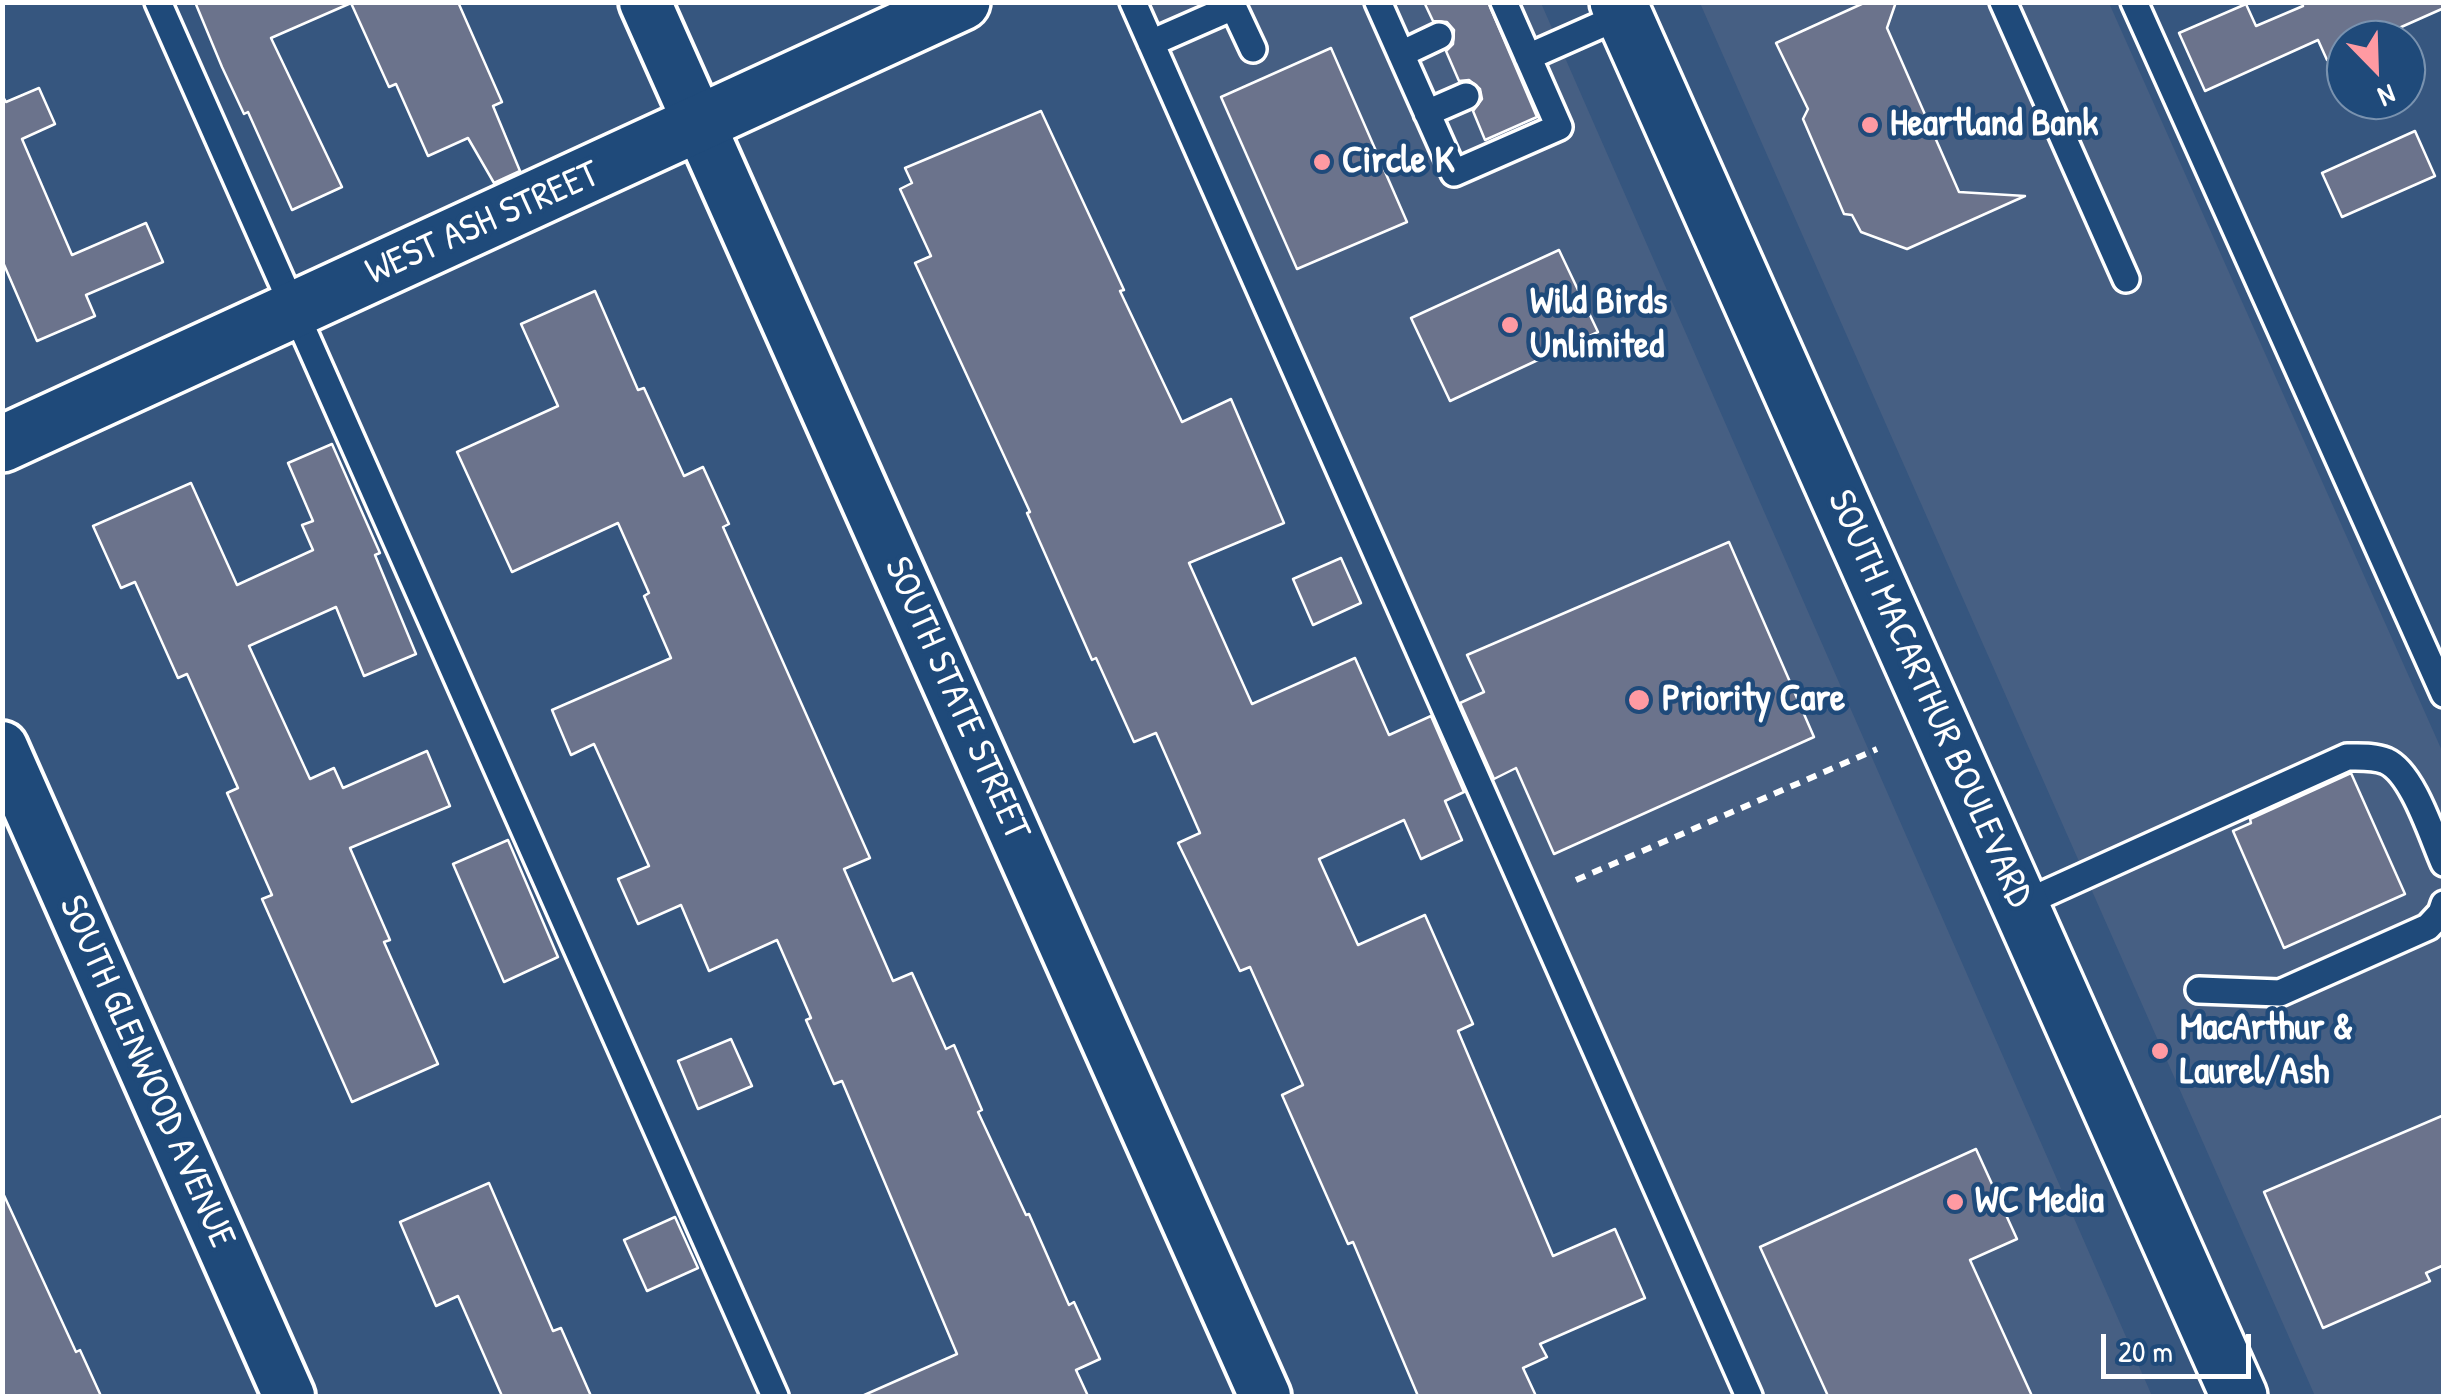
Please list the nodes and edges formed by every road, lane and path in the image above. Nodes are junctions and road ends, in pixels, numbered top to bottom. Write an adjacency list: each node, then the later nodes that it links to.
1 (158, 2): 20 (lane)
2 (645, 2): 18 (street, SOUTH STATE STREET)
3 (962, 2): 18 (main road, WEST ASH STREET)
4 (1133, 2): 12 (lane)
5 (1378, 2): 14 (lane)
6 (2004, 2): 19 (lane)
7 (2134, 2): 22 (lane)
8 (1232, 5): 12 (lane); 13 (lane)
9 (1501, 7): 15 (lane)
10 (1621, 9): 15 (lane); 28 (main road, SOUTH MACARTHUR BOULEVARD)
11 (1440, 36): 14 (lane)
12 (1151, 43): 33 (lane)
13 (1253, 49)
14 (1401, 54): 17 (lane)
15 (1527, 65): 17 (lane)
16 (1466, 96): 17 (lane)
17 (1427, 113)
18 (700, 125): 20 (main road, WEST ASH STREET); 32 (street, SOUTH STATE STREET)
19 (2126, 280)
20 (292, 311): 21 (main road, WEST ASH STREET); 31 (lane)
21 (2, 444)
22 (2444, 694)
23 (2, 747): 30 (street, SOUTH GLENWOOD AVENUE)
24 (1877, 749): 26 (path)
25 (2444, 863): 28 (lane)
26 (1576, 880)
27 (2444, 904): 29 (lane)
28 (2020, 905): 34 (main road, SOUTH MACARTHUR BOULEVARD)
29 (2200, 990)
30 (289, 1396)
31 (775, 1396)
32 (1265, 1396)
33 (1749, 1396)
34 (2239, 1396)

